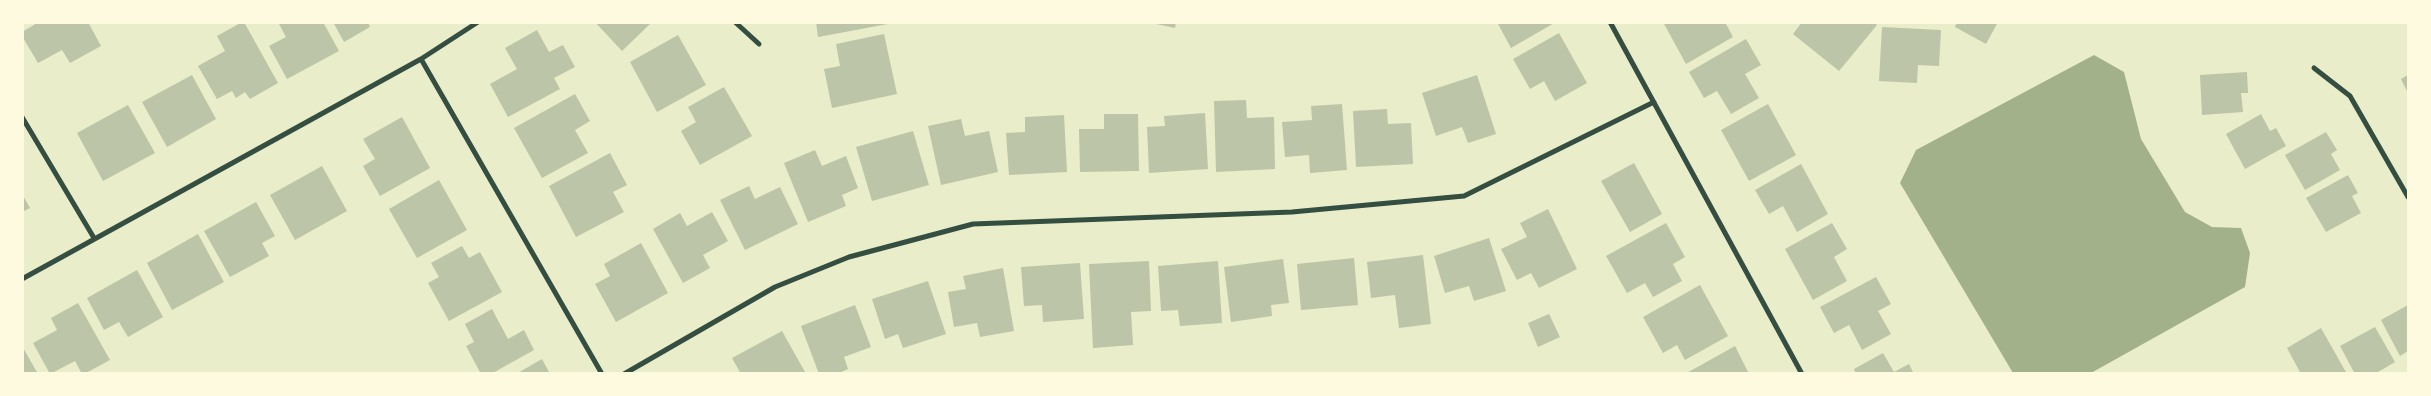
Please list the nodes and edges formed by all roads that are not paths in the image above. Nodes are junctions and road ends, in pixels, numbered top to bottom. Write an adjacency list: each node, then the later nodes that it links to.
1 (478, 22): 5 (street)
2 (735, 22): 4 (street)
3 (1610, 22): 7 (street)
4 (758, 44)
5 (421, 59): 10 (street); 12 (street)
6 (2314, 68): 9 (street)
7 (1654, 102): 13 (street); 14 (street)
8 (22, 117): 10 (street)
9 (2408, 197)
10 (94, 238): 11 (street)
11 (22, 279)
12 (602, 374)
13 (624, 374)
14 (1802, 374)

